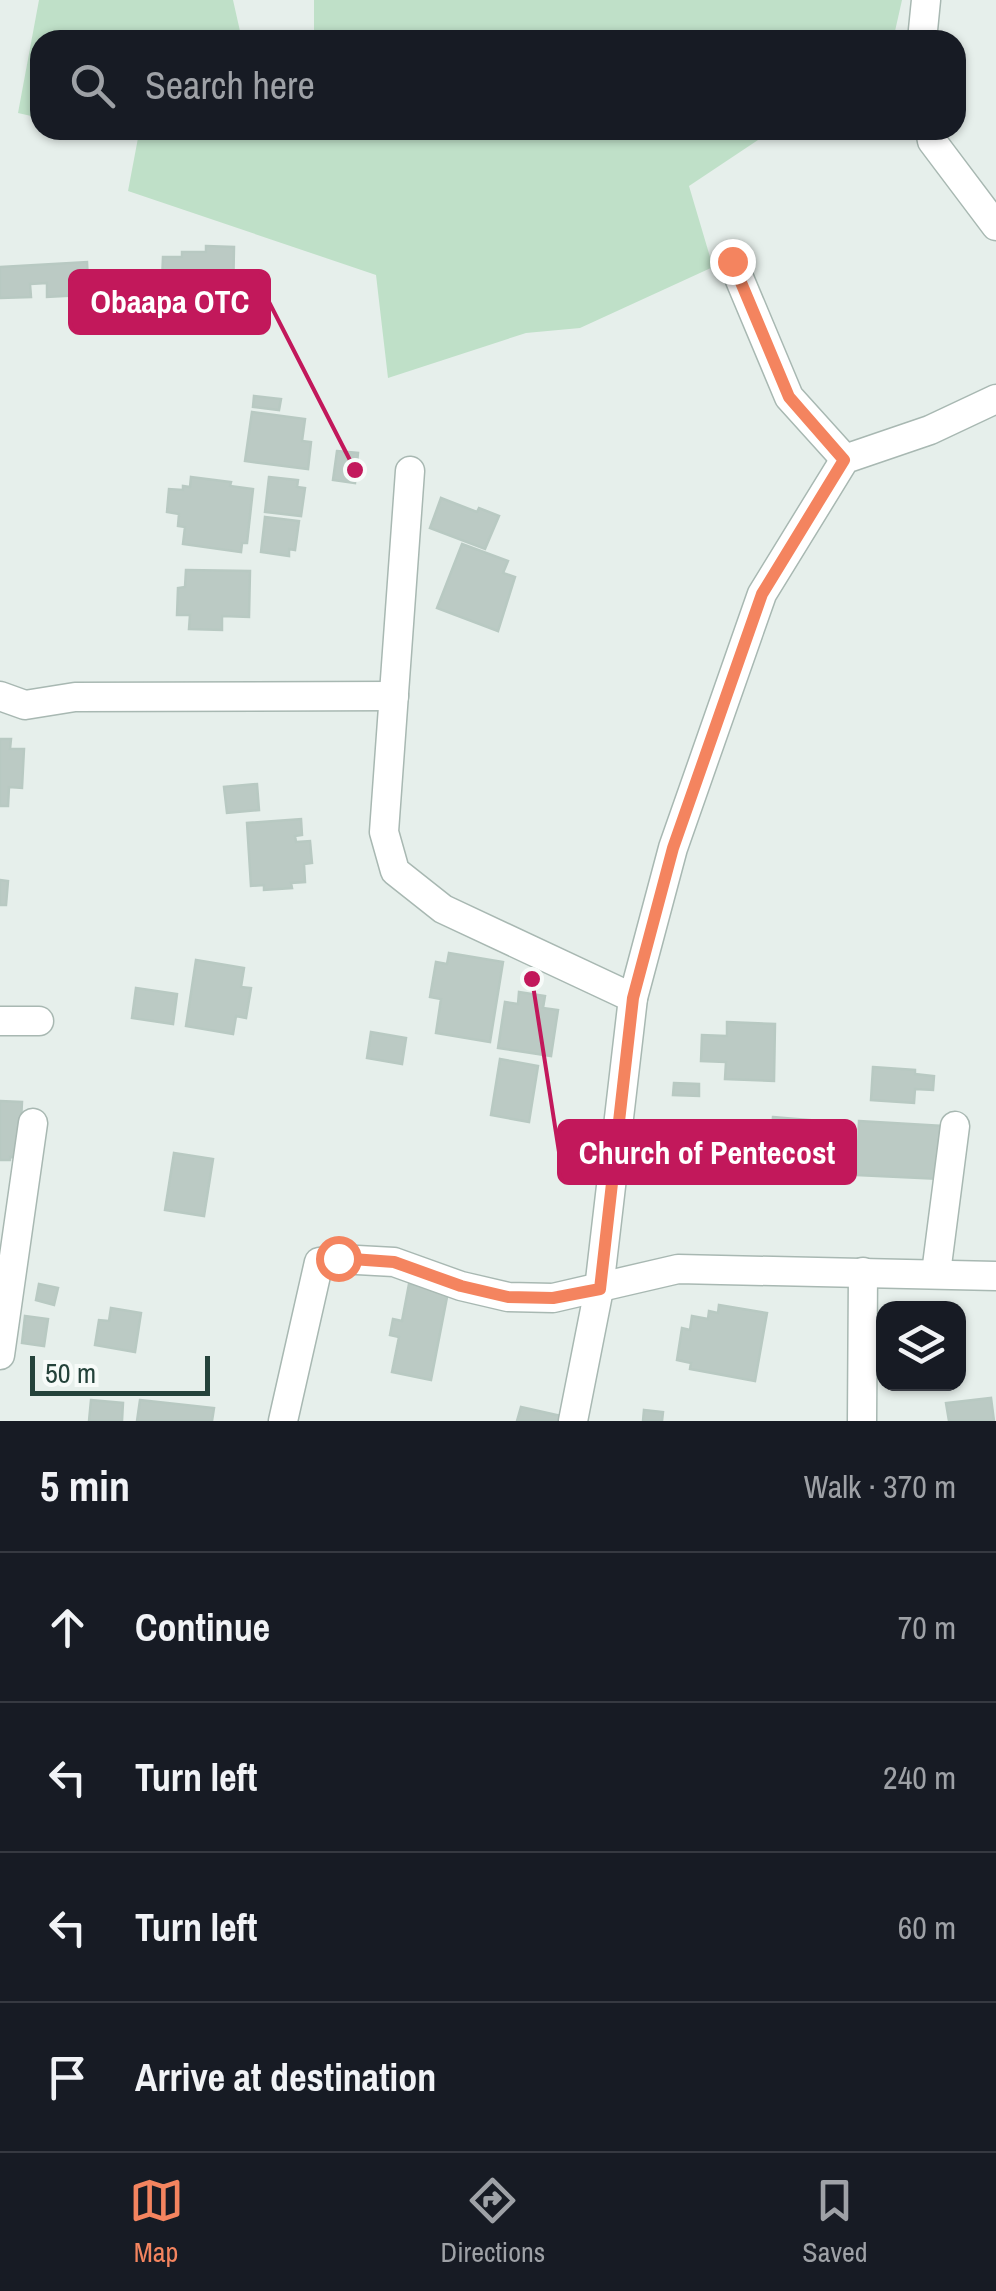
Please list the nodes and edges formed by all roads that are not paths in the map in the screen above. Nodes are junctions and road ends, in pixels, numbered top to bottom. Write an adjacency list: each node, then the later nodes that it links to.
1 (926, 0): 2 (street)
2 (923, 30)
3 (932, 140): 4 (street)
4 (996, 226)
5 (732, 261): 7 (street)
6 (996, 399): 7 (street)
7 (844, 460): 11 (street)
8 (410, 471): 10 (street)
9 (0, 696): 10 (street)
10 (394, 696): 11 (street)
11 (633, 998): 19 (street)
12 (0, 1021): 13 (street)
13 (38, 1021)
14 (32, 1123): 20 (street)
15 (956, 1126): 17 (street)
16 (862, 1272): 17 (street); 19 (street); 23 (street)
17 (936, 1273): 18 (street)
18 (996, 1276)
19 (600, 1289): 21 (street); 22 (street)
20 (0, 1356)
21 (283, 1421)
22 (573, 1421)
23 (862, 1421)

